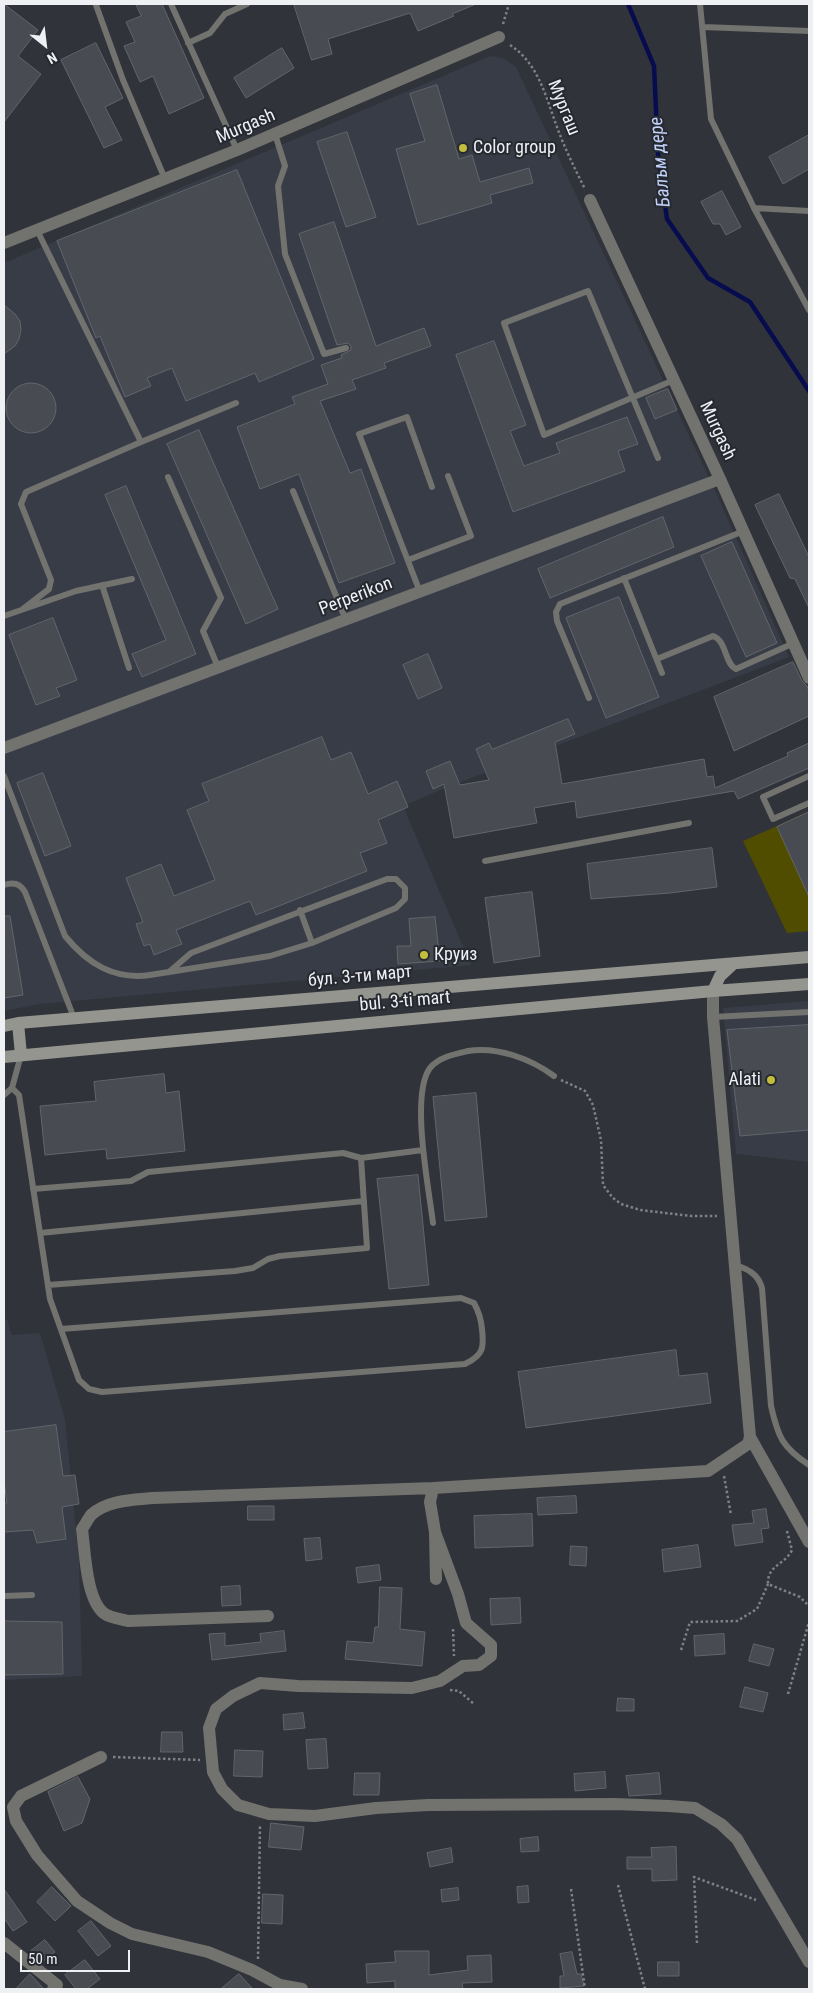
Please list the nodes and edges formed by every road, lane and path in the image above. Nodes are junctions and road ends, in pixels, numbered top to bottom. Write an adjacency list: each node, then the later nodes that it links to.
1 (170, 4): 9 (lane)
2 (247, 4): 9 (lane)
3 (510, 4): 8 (path)
4 (700, 4): 6 (lane)
5 (96, 5): 12 (lane)
6 (703, 27): 7 (lane); 14 (lane)
7 (809, 32)
8 (499, 37): 10 (street, Murgash); 13 (path, Мургаш)
9 (188, 43): 11 (lane)
10 (275, 134): 11 (street, Murgash); 19 (lane)
11 (237, 150): 12 (street, Murgash)
12 (165, 179): 16 (street, Murgash)
13 (590, 200): 20 (street, Murgash)
14 (754, 208): 15 (lane); 18 (lane)
15 (809, 211)
16 (36, 230): 17 (street, Murgash); 23 (lane)
17 (4, 243)
18 (808, 305)
19 (346, 348)
20 (674, 380): 21 (lane); 27 (street, Murgash)
21 (633, 398): 21 (lane); 24 (lane)
22 (236, 403): 23 (lane)
23 (141, 442): 36 (lane)
24 (658, 458)
25 (448, 476): 31 (lane)
26 (168, 477): 41 (lane)
27 (720, 479): 30 (street, Murgash); 35 (street, Perperikon)
28 (432, 487): 31 (lane)
29 (293, 491): 38 (lane)
30 (744, 531): 32 (lane); 39 (street, Murgash)
31 (408, 560): 35 (lane)
32 (624, 578): 40 (lane); 45 (lane)
33 (132, 579): 34 (lane)
34 (102, 586): 36 (lane); 42 (lane)
35 (420, 592): 38 (street, Perperikon)
36 (23, 610): 37 (lane)
37 (4, 616)
38 (346, 620): 41 (street, Perperikon)
39 (794, 643): 40 (lane); 44 (street, Murgash)
40 (657, 659): 43 (lane)
41 (218, 667): 46 (street, Perperikon)
42 (130, 668)
43 (662, 673)
44 (809, 678)
45 (589, 698)
46 (4, 748)
47 (4, 776): 57 (lane)
48 (809, 776): 49 (lane)
49 (809, 803)
50 (689, 823): 51 (lane)
51 (485, 861)
52 (4, 885): 62 (lane)
53 (300, 910): 54 (lane); 54 (lane); 57 (lane)
54 (312, 942): 57 (lane)
55 (809, 957): 56 (street, бул. 3-ти март)
56 (733, 964): 59 (street); 62 (street, бул. 3-ти март)
57 (169, 972)
58 (809, 984): 59 (street, bul. 3-ti mart)
59 (713, 991): 61 (street); 65 (street, bul. 3-ti mart)
60 (809, 1012): 61 (lane)
61 (713, 1017): 74 (street)
62 (74, 1018): 63 (street, бул. 3-ти март)
63 (18, 1023): 64 (street, бул. 3-ти март); 65 (street)
64 (4, 1026)
65 (21, 1055): 66 (street, bul. 3-ti mart); 68 (lane)
66 (4, 1057)
67 (554, 1076): 70 (lane); 74 (path)
68 (12, 1088): 69 (lane); 72 (lane)
69 (4, 1095)
70 (423, 1150): 71 (lane); 75 (lane)
71 (361, 1158): 72 (lane); 73 (lane)
72 (33, 1189): 76 (lane)
73 (364, 1202): 76 (lane); 78 (lane)
74 (731, 1216): 77 (street)
75 (433, 1223)
76 (40, 1233): 78 (lane)
77 (735, 1265): 80 (street); 82 (lane)
78 (48, 1285): 79 (lane)
79 (61, 1329): 79 (lane)
80 (750, 1437): 81 (street); 87 (street)
81 (721, 1462): 83 (street); 84 (path)
82 (809, 1465)
83 (433, 1488): 86 (street); 93 (street)
84 (731, 1515)
85 (785, 1526): 89 (path)
86 (435, 1532): 88 (street); 98 (street)
87 (809, 1542)
88 (436, 1579)
89 (768, 1584): 92 (path); 95 (path)
90 (32, 1595): 91 (lane)
91 (4, 1596)
92 (809, 1606)
93 (268, 1616)
94 (809, 1622): 96 (path)
95 (681, 1650)
96 (788, 1694)
97 (101, 1757): 98 (path); 106 (street)
98 (211, 1760): 99 (street)
99 (260, 1811): 102 (street); 106 (path)
100 (618, 1885): 110 (path)
101 (571, 1889): 109 (path)
102 (776, 1907): 104 (path); 105 (street)
103 (4, 1943): 107 (street)
104 (696, 1944)
105 (809, 1962)
106 (258, 1973): 108 (street)
107 (53, 1989)
108 (302, 1989)
109 (585, 1989)
110 (645, 1989)

